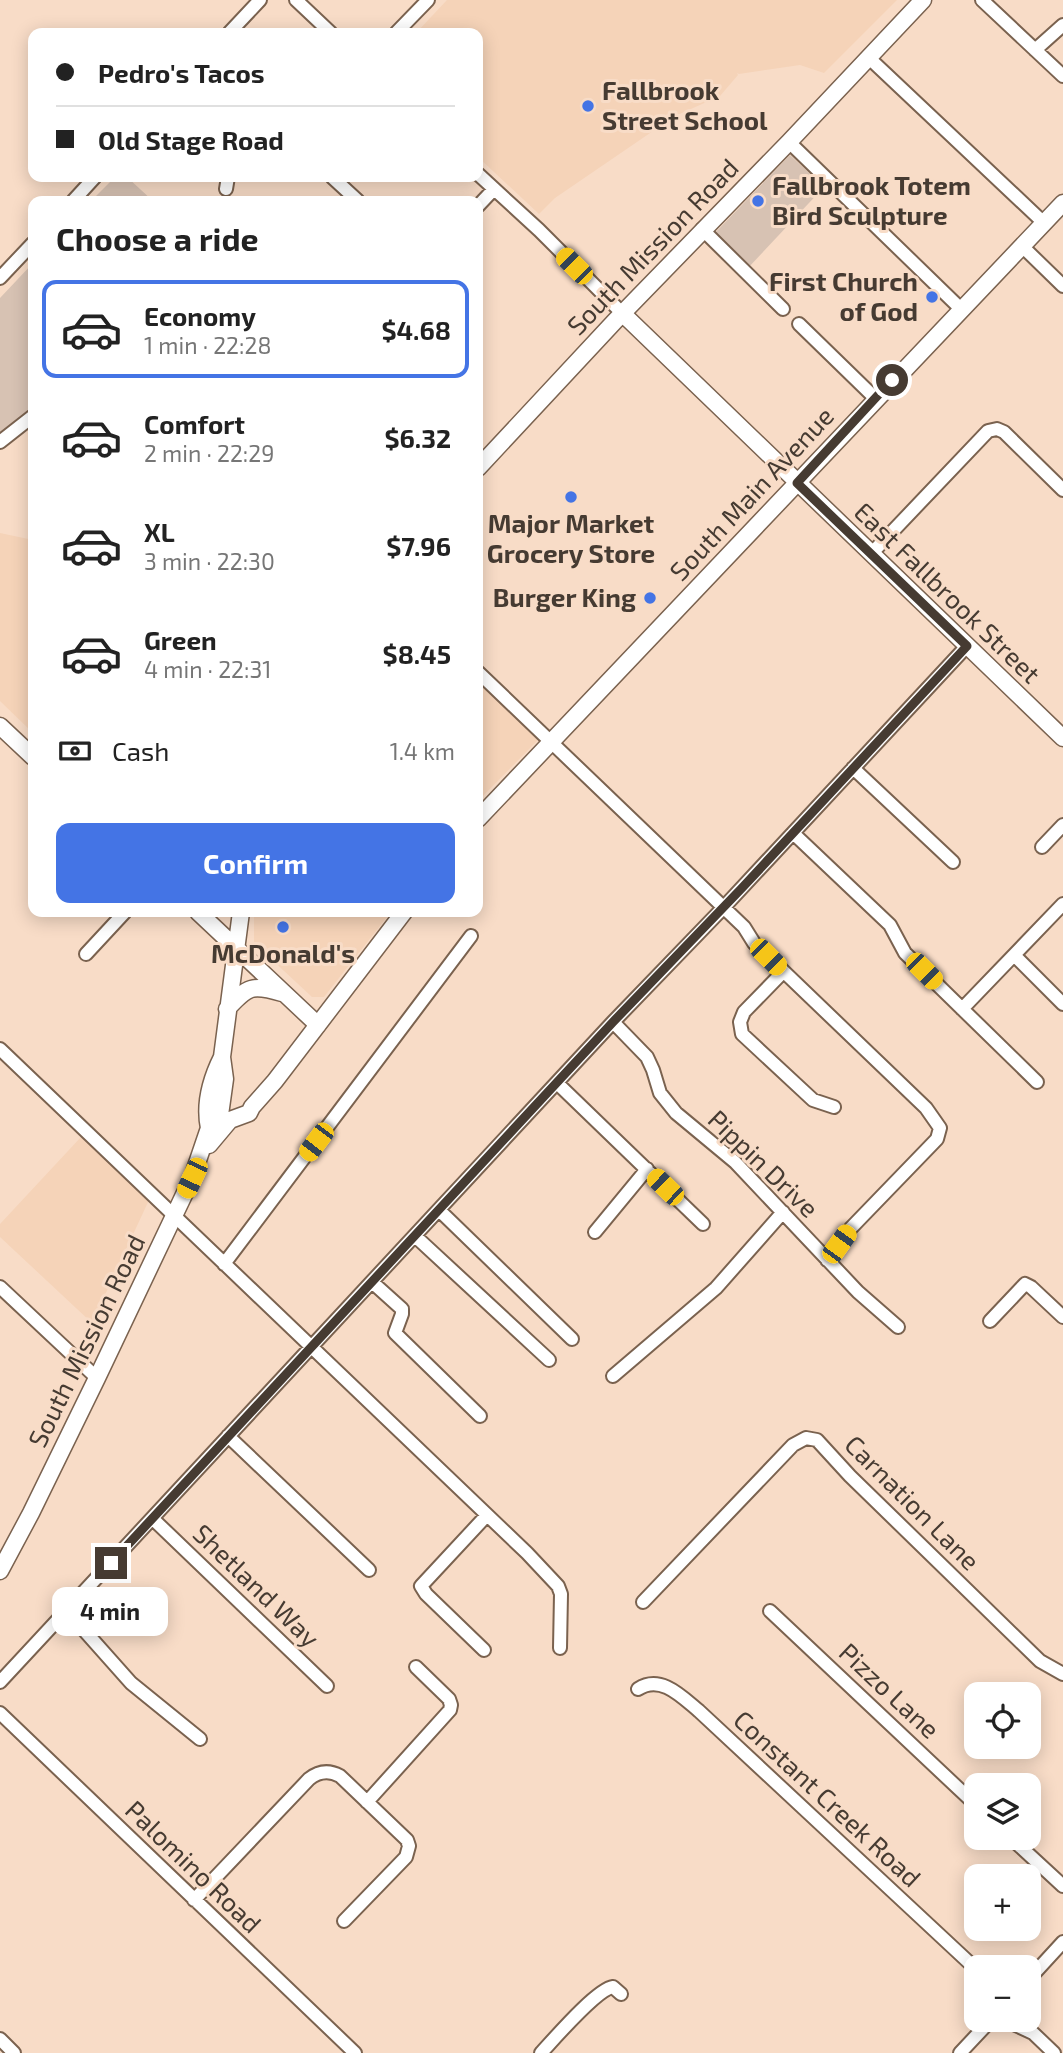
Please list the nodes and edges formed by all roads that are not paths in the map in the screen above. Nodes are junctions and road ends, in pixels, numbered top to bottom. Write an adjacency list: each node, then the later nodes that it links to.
1 (260, 0): 7 (street)
2 (296, 0): 8 (street)
3 (428, 0): 9 (street)
4 (923, 0): 11 (main road, South Mission Road)
5 (982, 0): 10 (street)
6 (1063, 25): 10 (street)
7 (234, 28)
8 (326, 28)
9 (401, 28)
10 (1035, 50): 12 (street)
11 (868, 57): 13 (main road, South Mission Road); 22 (street)
12 (1063, 76)
13 (789, 142): 23 (main road, South Mission Road); 29 (street)
14 (483, 179): 17 (street)
15 (90, 182): 18 (street)
16 (337, 182): 19 (street)
17 (494, 189): 20 (street); 30 (street)
18 (78, 196)
19 (353, 196)
20 (483, 201)
21 (1063, 203): 22 (main road, South Main Avenue)
22 (1044, 223): 24 (main road, South Main Avenue)
23 (702, 229): 28 (street); 30 (main road, South Mission Road)
24 (1022, 246): 27 (street); 29 (main road, South Main Avenue)
25 (28, 248): 26 (street)
26 (0, 278)
27 (1063, 286)
28 (783, 309)
29 (962, 310): 32 (main road, South Main Avenue)
30 (622, 313): 35 (main road, South Mission Road); 36 (main road, East Fallbrook Street)
31 (799, 324): 32 (street)
32 (875, 398): 36 (main road, South Main Avenue)
33 (28, 420): 34 (street)
34 (0, 442)
35 (483, 463)
36 (797, 483): 38 (main road, East Fallbrook Street); 43 (main road, South Main Avenue)
37 (1063, 490): 38 (street)
38 (871, 554): 39 (main road, East Fallbrook Street)
39 (967, 646): 42 (main road, East Fallbrook Street); 45 (street)
40 (483, 677): 43 (street)
41 (0, 726): 44 (main road)
42 (1063, 738)
43 (551, 742): 46 (main road, South Main Avenue); 51 (street)
44 (28, 752)
45 (853, 768): 48 (street); 50 (street)
46 (483, 814)
47 (1063, 824): 49 (street)
48 (793, 833): 51 (street); 65 (street)
49 (1042, 847)
50 (953, 862)
51 (724, 907): 61 (street); 66 (street)
52 (1061, 910): 60 (street)
53 (120, 917): 59 (street)
54 (203, 917): 58 (main road)
55 (240, 917): 58 (main road, South Mission Road)
56 (400, 917): 67 (main road)
57 (471, 936): 85 (street)
58 (236, 948): 62 (main road); 64 (main road, South Mission Road)
59 (86, 954)
60 (1015, 956): 63 (street); 65 (street)
61 (783, 972): 74 (street); 84 (street)
62 (284, 993): 64 (main road); 67 (main road)
63 (1063, 1004)
64 (227, 1009): 69 (main road, South Mission Road)
65 (962, 1009): 71 (street)
66 (613, 1022): 72 (street); 79 (street, Pippin Drive)
67 (318, 1025): 73 (main road)
68 (1, 1052): 80 (street)
69 (222, 1057): 70 (main road, South Mission Road); 75 (main road, South Mission Road)
70 (225, 1079): 73 (main road); 75 (main road, South Mission Road)
71 (1037, 1082)
72 (557, 1083): 77 (street); 78 (street)
73 (251, 1107): 76 (main road)
74 (834, 1107)
75 (209, 1128): 76 (main road, South Mission Road)
76 (201, 1155): 80 (main road, South Mission Road)
77 (647, 1169): 81 (street); 82 (street)
78 (439, 1210): 83 (street); 91 (street)
79 (783, 1212): 84 (street, Pippin Drive); 94 (street)
80 (174, 1216): 85 (street); 95 (main road, South Mission Road)
81 (702, 1224)
82 (595, 1232)
83 (415, 1236): 86 (street); 93 (street)
84 (827, 1260): 90 (street, Pippin Drive)
85 (224, 1264): 92 (street)
86 (372, 1282): 92 (street); 96 (street)
87 (0, 1287): 95 (street)
88 (1063, 1317): 89 (street)
89 (990, 1321)
90 (898, 1327)
91 (572, 1339)
92 (312, 1346): 97 (street); 98 (street)
93 (549, 1360)
94 (614, 1376)
95 (97, 1378): 101 (main road, South Mission Road)
96 (480, 1416)
97 (228, 1436): 99 (street); 100 (street)
98 (487, 1515): 105 (street); 106 (street)
99 (153, 1518): 103 (street); 110 (street, Shetland Way)
100 (369, 1570)
101 (0, 1571)
102 (643, 1602): 108 (street, Carnation Lane)
103 (67, 1611): 109 (street); 113 (street)
104 (770, 1611): 114 (street, Pizzo Lane)
105 (559, 1648)
106 (484, 1650)
107 (416, 1667): 115 (street)
108 (1063, 1674)
109 (0, 1682)
110 (327, 1686)
111 (638, 1689): 121 (street, Constant Creek Road)
112 (0, 1713): 118 (street, Palomino Road)
113 (200, 1738)
114 (964, 1794)
115 (367, 1802): 118 (street); 119 (street)
116 (1024, 1850): 117 (street)
117 (1063, 1886)
118 (194, 1900): 128 (street, Palomino Road)
119 (344, 1921)
120 (1063, 1942): 122 (street)
121 (964, 1958)
122 (1041, 1966)
123 (621, 1994): 129 (street)
124 (980, 2032): 130 (street)
125 (1031, 2032): 131 (street)
126 (0, 2039): 127 (street)
127 (15, 2053)
128 (355, 2053)
129 (541, 2053)
130 (960, 2053)
131 (1054, 2053)

